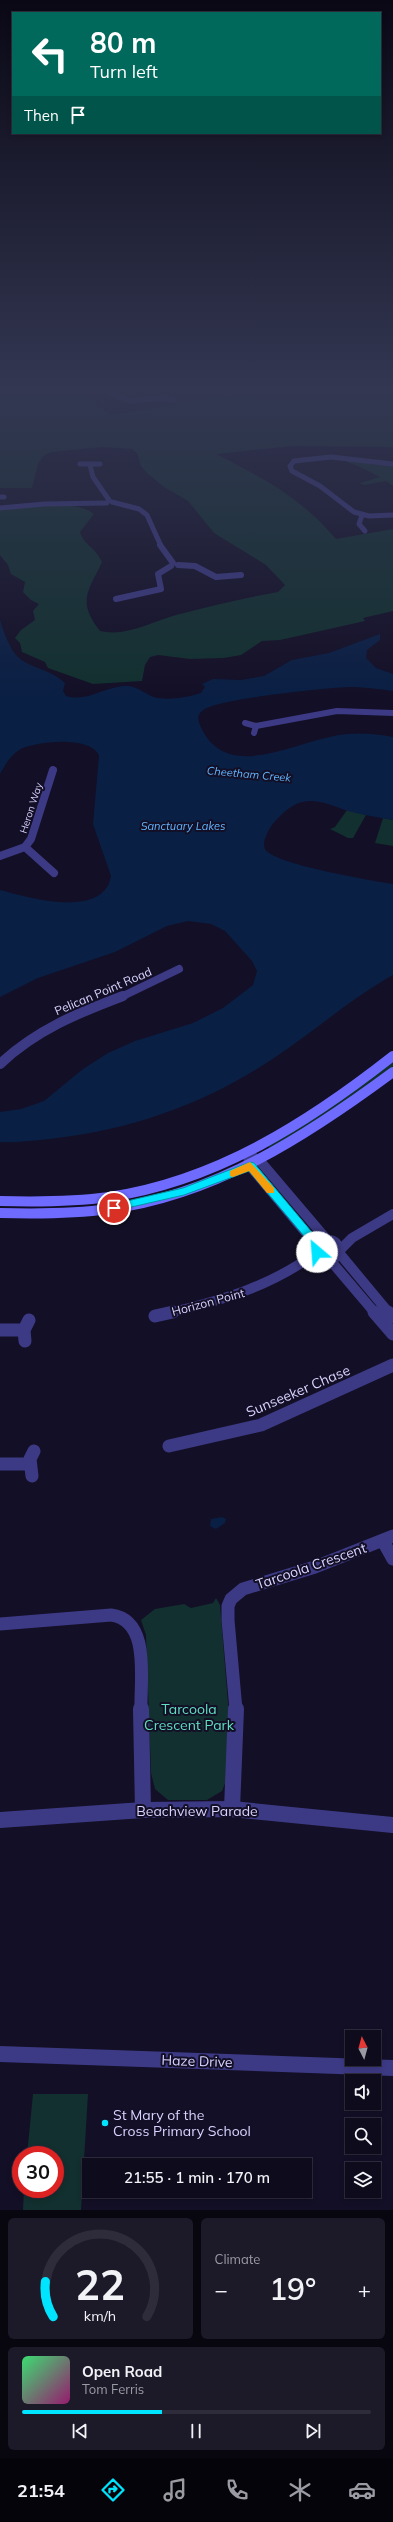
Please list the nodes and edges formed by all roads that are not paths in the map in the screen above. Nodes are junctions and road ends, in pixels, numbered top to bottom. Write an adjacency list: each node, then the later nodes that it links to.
1 (101, 490): 3 (street)
2 (326, 490): 5 (street)
3 (109, 502): 4 (street); 8 (street)
4 (0, 508)
5 (362, 515): 6 (street); 7 (street)
6 (393, 515)
7 (365, 532)
8 (174, 565): 9 (street); 10 (street)
9 (241, 574)
10 (116, 599)
11 (393, 713): 12 (street)
12 (245, 723)
13 (53, 770): 14 (street, Heron Way)
14 (25, 847): 15 (street, Heron Way); 16 (street)
15 (0, 856)
16 (54, 873)
17 (179, 969): 19 (street, Pelican Point Road)
18 (393, 1056): 21 (street)
19 (0, 1064)
20 (393, 1072): 22 (street)
21 (248, 1154): 22 (street); 23 (street)
22 (255, 1164): 24 (street); 26 (street)
23 (0, 1201)
24 (0, 1213)
25 (393, 1214): 26 (street)
26 (329, 1250): 27 (street, Horizon Point); 28 (street); 31 (street)
27 (154, 1316)
28 (393, 1317)
29 (0, 1330): 30 (street)
30 (26, 1330)
31 (393, 1334)
32 (392, 1365): 33 (street, Sunseeker Chase)
33 (169, 1446)
34 (34, 1451): 35 (street)
35 (0, 1464)
36 (388, 1539): 37 (street); 39 (street, Tarcoola Crescent)
37 (393, 1559)
38 (0, 1624): 40 (street)
39 (232, 1809): 40 (street, Beachview Parade); 42 (street, Beachview Parade)
40 (143, 1810): 41 (street, Beachview Parade)
41 (0, 1820)
42 (393, 1825)
43 (0, 2054): 44 (street, Haze Drive)
44 (393, 2068)

